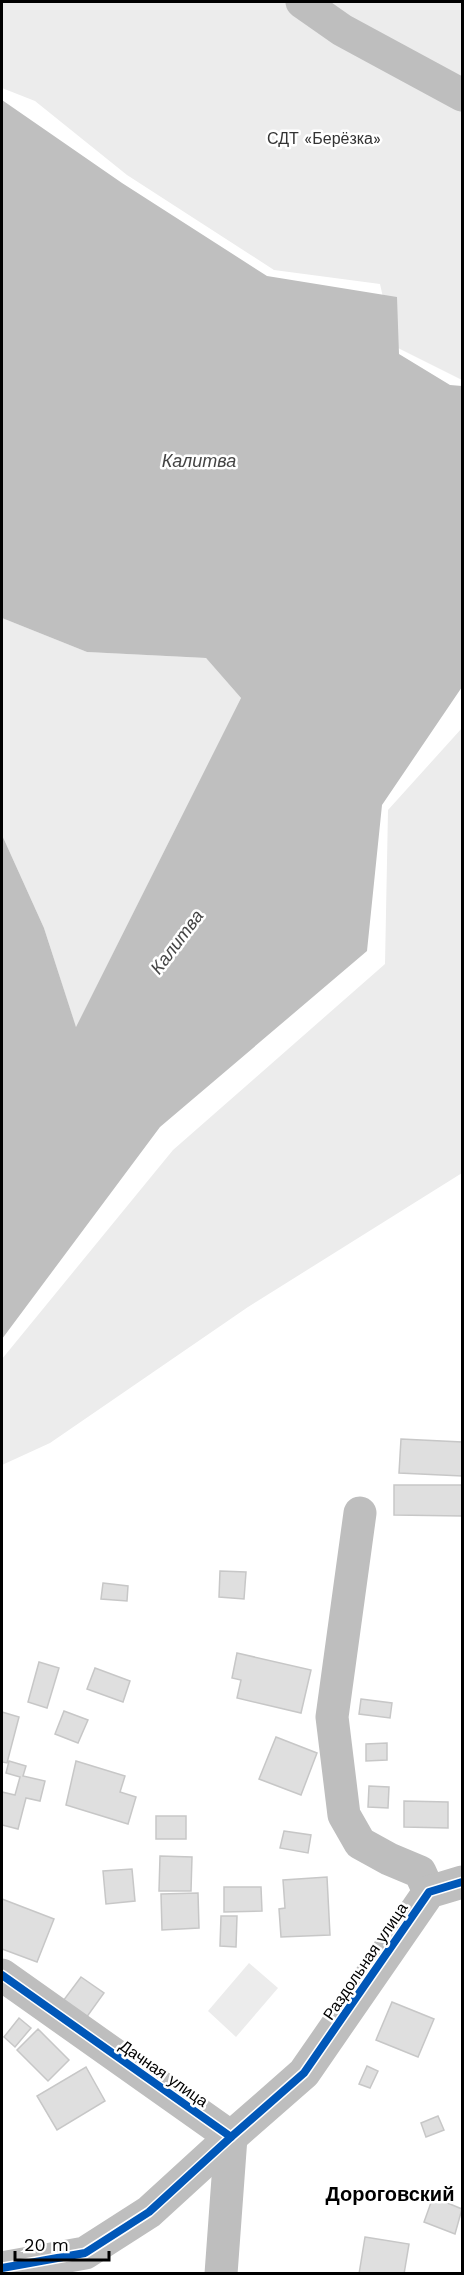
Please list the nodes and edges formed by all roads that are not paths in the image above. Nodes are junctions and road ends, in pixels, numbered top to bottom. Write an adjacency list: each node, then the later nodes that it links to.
1 (302, 2): 2 (street)
2 (462, 95)
3 (360, 1513): 5 (street)
4 (462, 1882): 5 (street)
5 (429, 1892): 7 (street, Раздольная улица)
6 (2, 1975): 7 (street, Дачная улица)
7 (231, 2137): 8 (street); 9 (street)
8 (2, 2268)
9 (221, 2274)

